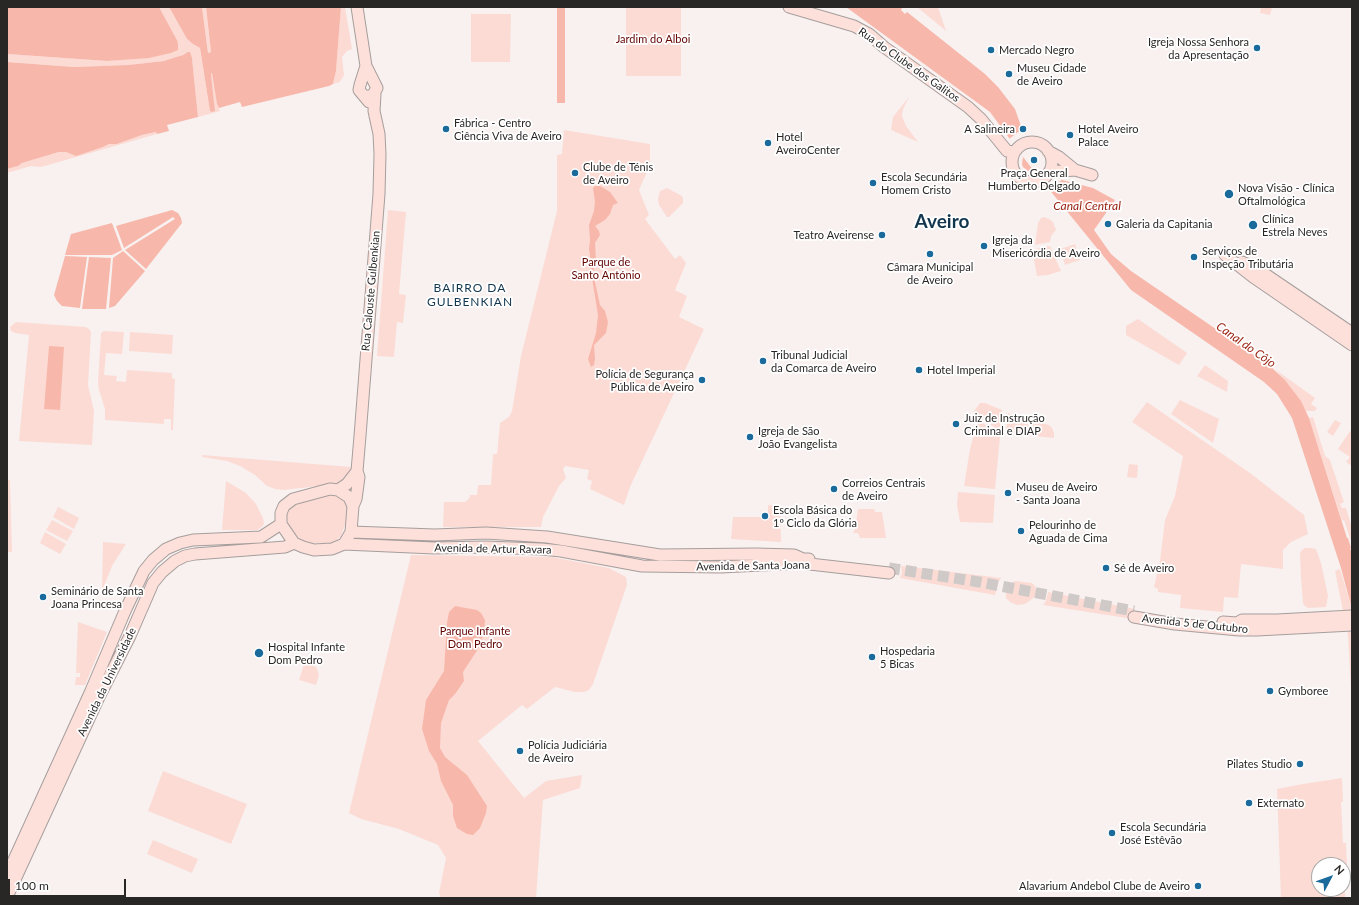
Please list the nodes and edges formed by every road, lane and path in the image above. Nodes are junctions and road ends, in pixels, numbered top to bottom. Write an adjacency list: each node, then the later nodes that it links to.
1 (357, 7): 4 (main road)
2 (789, 7): 3 (main road, Rua do Clube dos Galitos)
3 (802, 9): 6 (main road, Rua do Clube dos Galitos)
4 (367, 81): 5 (main road); 5 (main road)
5 (370, 95): 15 (main road, Rua Calouste Gulbenkian)
6 (998, 140): 8 (main road, Rua do Clube dos Galitos); 9 (main road, Rua do Clube dos Galitos)
7 (1048, 151): 8 (main road); 10 (main road); 11 (main road)
8 (1014, 152): 9 (main road)
9 (1012, 167): 10 (main road)
10 (1050, 168): 11 (main road)
11 (1075, 170): 12 (main road)
12 (1092, 176)
13 (1352, 333): 14 (main road)
14 (1352, 346)
15 (357, 471): 16 (main road); 17 (main road, Rua Calouste Gulbenkian)
16 (338, 490): 17 (main road); 18 (main road)
17 (353, 506): 19 (main road)
18 (281, 524): 20 (main road); 28 (main road, Avenida da Universidade)
19 (351, 532): 21 (main road); 22 (main road, Avenida de Artur Ravara)
20 (294, 543): 21 (main road); 29 (main road, Avenida da Universidade)
21 (344, 544): 23 (main road, Avenida de Artur Ravara)
22 (644, 553): 23 (main road); 23 (main road, Avenida de Santa Joana)
23 (642, 566)
24 (1134, 614): 26 (main road, Avenida 5 de Outubro)
25 (1352, 616): 26 (main road, Avenida 5 de Outubro)
26 (1310, 623): 27 (main road, Avenida 5 de Outubro)
27 (1352, 626)
28 (7, 875)
29 (7, 898)

